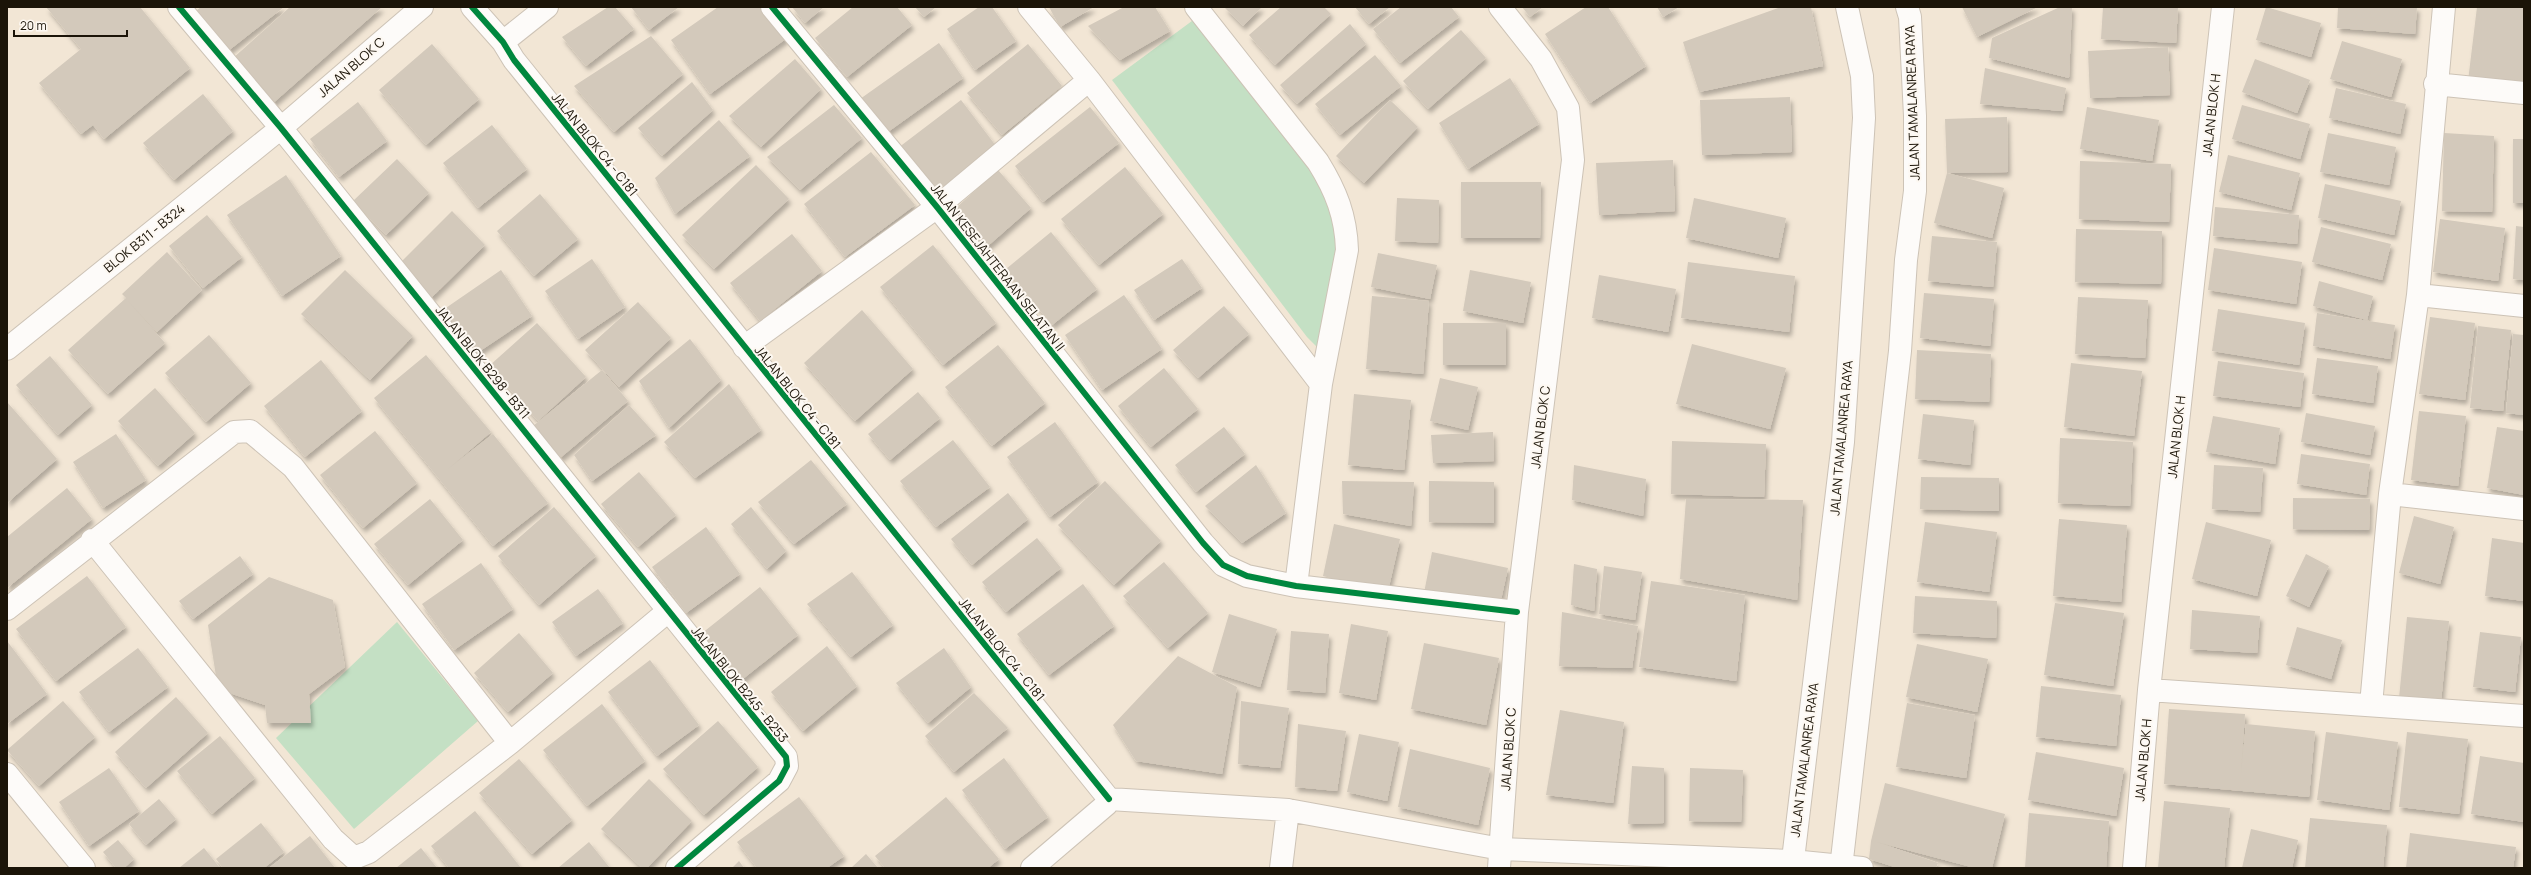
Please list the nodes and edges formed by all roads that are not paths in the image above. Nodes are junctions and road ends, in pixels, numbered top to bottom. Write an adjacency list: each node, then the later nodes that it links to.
1 (179, 7): 17 (street, JALAN BLOK B298 - B311)
2 (422, 7): 17 (street, JALAN BLOK C)
3 (472, 7): 13 (street, JALAN BLOK C4 - C181)
4 (547, 7): 13 (street)
5 (772, 7): 18 (street, JALAN KESEJAHTERAAN SELATAN II)
6 (1029, 7): 14 (street)
7 (1196, 7): 23 (street)
8 (1500, 7): 30 (street, JALAN BLOK C)
9 (1847, 7): 39 (street, JALAN TAMALANREA RAYA)
10 (1907, 7): 40 (street, JALAN TAMALANREA RAYA)
11 (2223, 7): 31 (street, JALAN BLOK H)
12 (2444, 7): 15 (street)
13 (503, 42): 21 (street, JALAN BLOK C4 - C181)
14 (1089, 80): 18 (street); 23 (street)
15 (2436, 84): 16 (street); 19 (street)
16 (2524, 94)
17 (281, 128): 22 (street, BLOK B311 - B324); 29 (street, JALAN BLOK B298 - B311)
18 (937, 207): 21 (street); 27 (street, JALAN KESEJAHTERAAN SELATAN II)
19 (2418, 295): 20 (street); 24 (street)
20 (2524, 306)
21 (744, 347): 36 (street, JALAN BLOK C4 - C181)
22 (7, 349)
23 (1321, 384): 27 (street)
24 (2390, 494): 25 (street); 32 (street)
25 (2524, 509)
26 (92, 540): 28 (street); 34 (street); 34 (street)
27 (1296, 586): 30 (street, JALAN KESEJAHTERAAN SELATAN II)
28 (7, 609)
29 (667, 612): 34 (street); 42 (street, JALAN BLOK B245 - B253)
30 (1517, 612): 38 (street, JALAN BLOK C)
31 (2149, 690): 32 (street); 46 (street, JALAN BLOK H)
32 (2371, 705): 33 (street)
33 (2524, 716)
34 (510, 743)
35 (7, 774): 41 (street)
36 (1108, 799): 37 (street); 43 (street)
37 (1288, 810): 38 (street); 44 (street)
38 (1500, 859): 39 (street)
39 (1792, 865): 40 (street)
40 (1841, 866): 45 (street)
41 (84, 868)
42 (676, 868)
43 (1032, 868)
44 (1281, 868)
45 (1862, 868)
46 (2134, 868)

